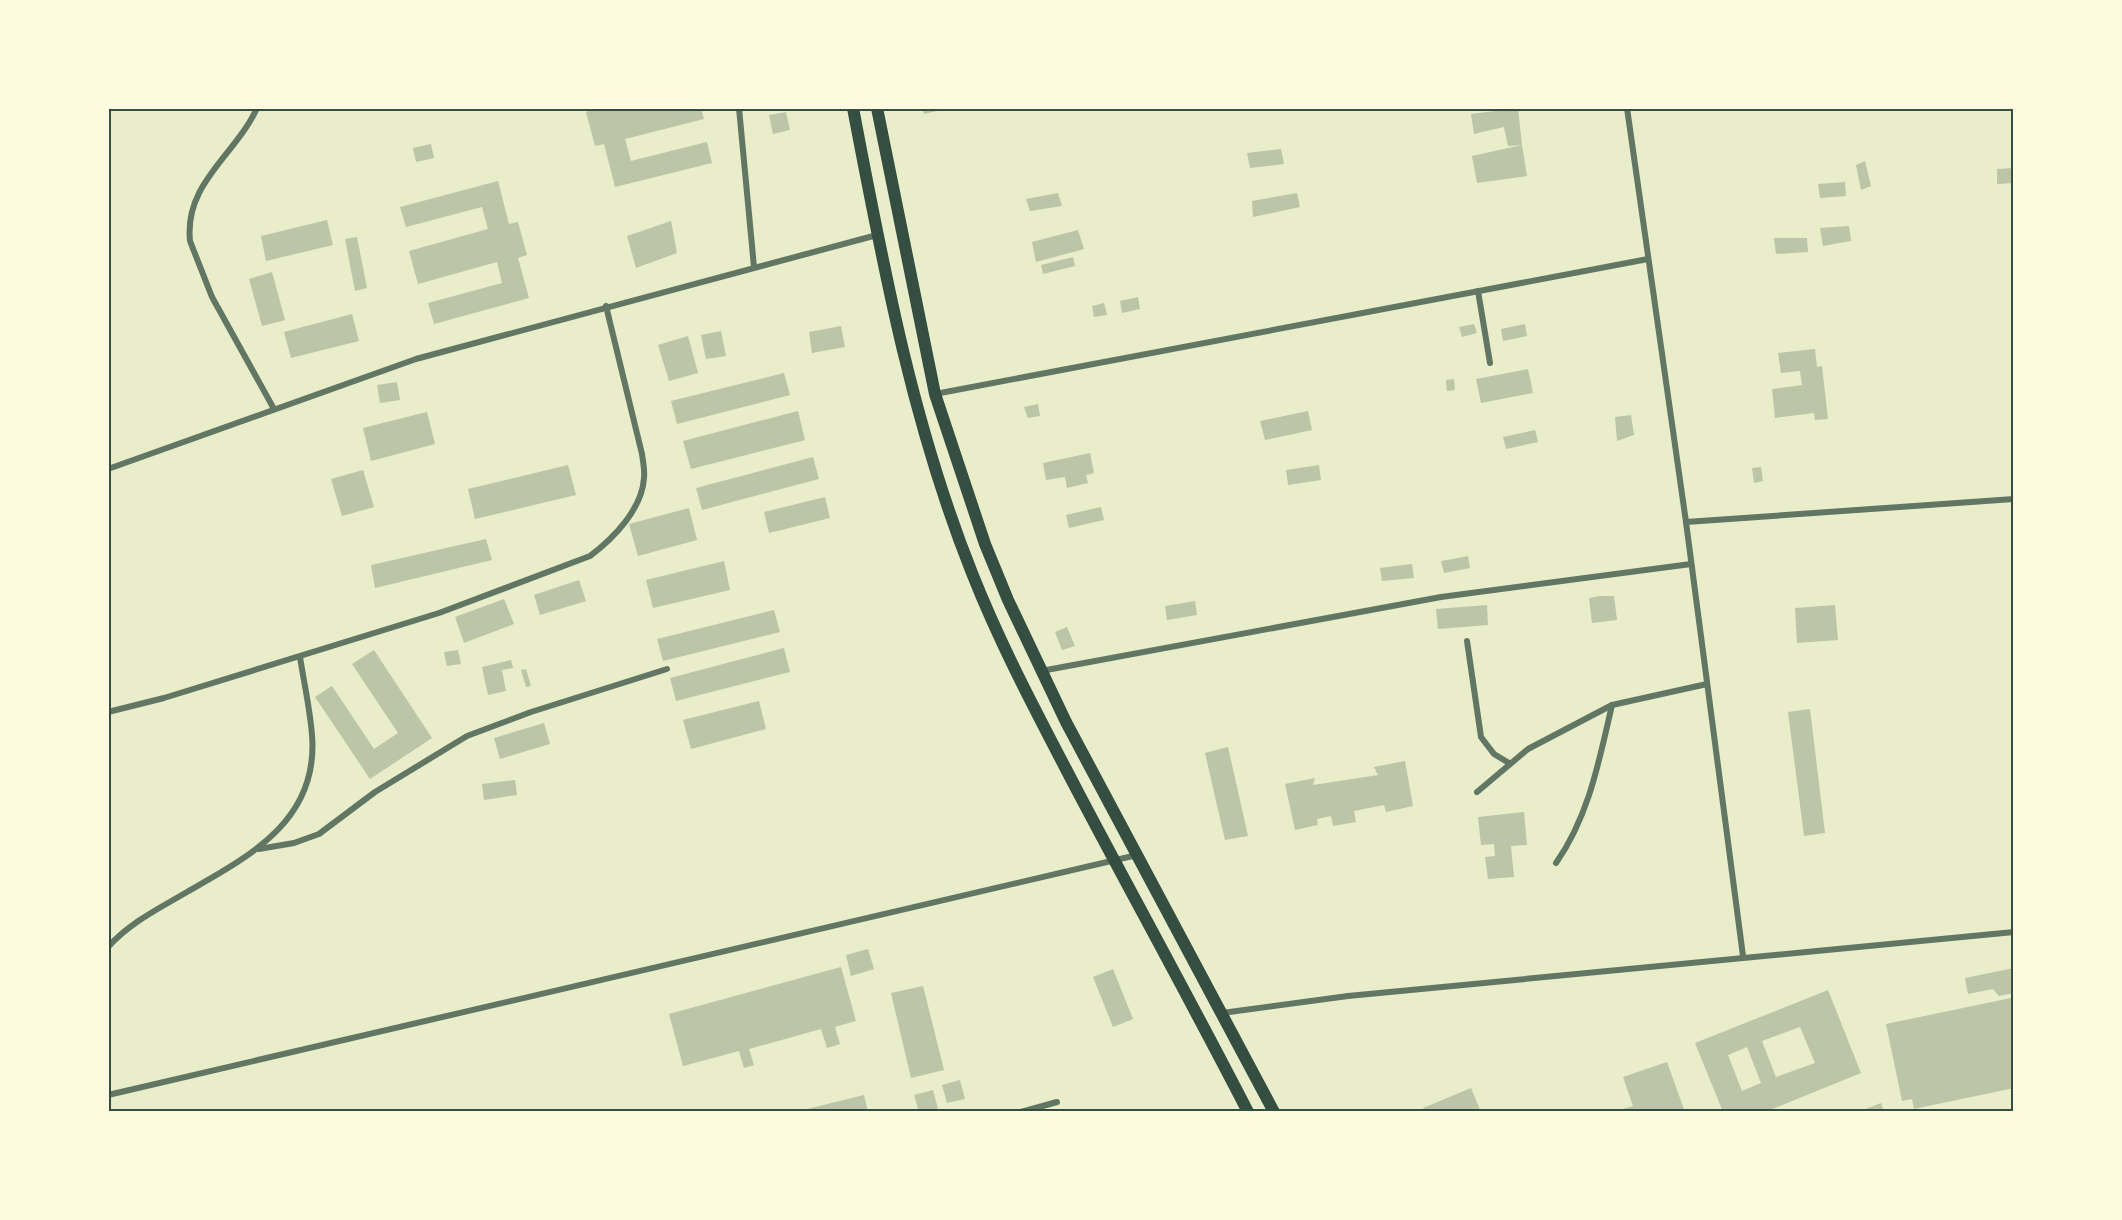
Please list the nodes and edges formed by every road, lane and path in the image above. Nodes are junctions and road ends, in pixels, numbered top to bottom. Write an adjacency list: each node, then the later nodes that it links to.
1 (257, 108): 13 (street)
2 (739, 108): 8 (street)
3 (853, 108): 6 (main road)
4 (877, 108): 12 (main road)
5 (1627, 108): 7 (street)
6 (877, 235): 8 (street); 29 (main road)
7 (1648, 259): 9 (street); 16 (street)
8 (754, 267): 10 (street)
9 (1478, 291): 11 (street); 12 (street)
10 (606, 306): 13 (street); 19 (street)
11 (1490, 363)
12 (935, 394): 21 (main road)
13 (274, 409): 14 (street)
14 (108, 469)
15 (2014, 500): 16 (street)
16 (1686, 522): 17 (street)
17 (1692, 564): 21 (street); 22 (street)
18 (1467, 642): 25 (street)
19 (300, 657): 24 (street); 27 (street)
20 (667, 669): 27 (street)
21 (1040, 671): 28 (main road)
22 (1707, 684): 23 (street); 33 (street)
23 (1612, 705): 25 (street); 30 (street)
24 (108, 712)
25 (1509, 763): 26 (street)
26 (1477, 792)
27 (258, 849): 32 (street)
28 (1137, 855): 29 (street); 34 (main road)
29 (1115, 862): 35 (street); 38 (main road)
30 (1556, 863)
31 (2014, 932): 33 (street)
32 (108, 947)
33 (1743, 956): 34 (street)
34 (1222, 1012): 39 (main road)
35 (108, 1095)
36 (1058, 1102): 37 (street)
37 (1020, 1112)
38 (1248, 1112)
39 (1274, 1112)

